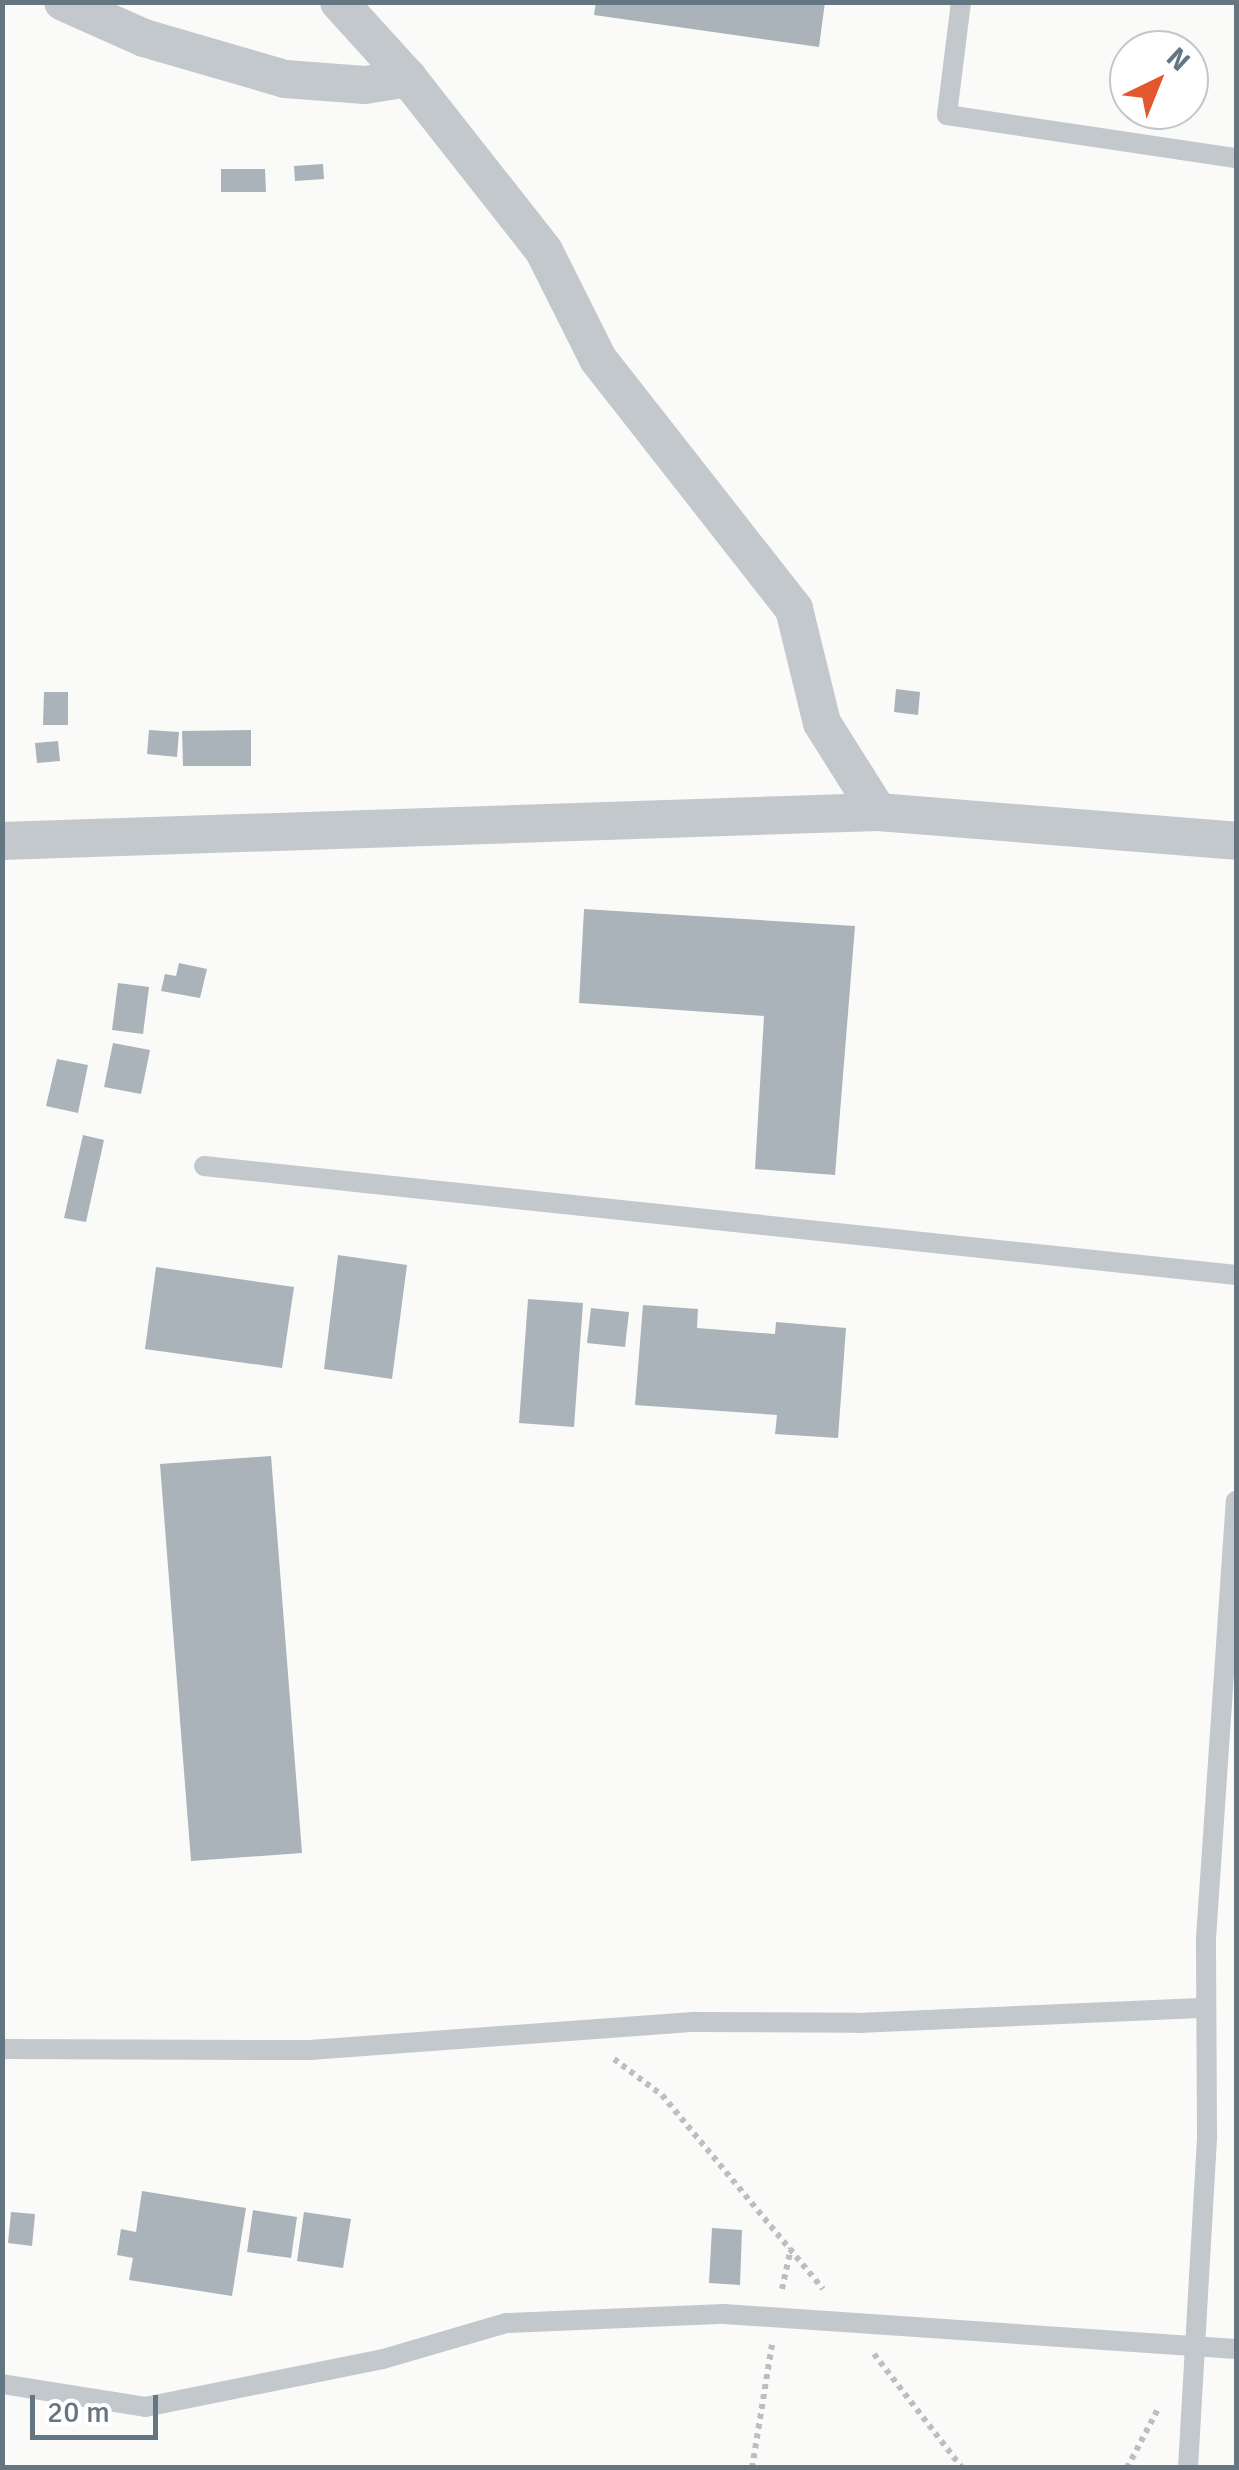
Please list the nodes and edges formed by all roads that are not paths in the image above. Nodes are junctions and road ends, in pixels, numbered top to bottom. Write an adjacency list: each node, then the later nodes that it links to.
1 (62, 2): 4 (street)
2 (338, 2): 4 (street)
3 (961, 2): 5 (lane)
4 (408, 78): 6 (street)
5 (1236, 158)
6 (878, 812): 7 (street); 8 (street)
7 (2, 840)
8 (1236, 842)
9 (204, 1166): 10 (lane)
10 (1236, 1275)
11 (1236, 1501): 12 (lane)
12 (1206, 2008): 13 (lane); 15 (lane)
13 (2, 2049)
14 (1236, 2349): 15 (lane)
15 (1194, 2351): 16 (lane); 17 (lane)
16 (2, 2384)
17 (1188, 2468)

